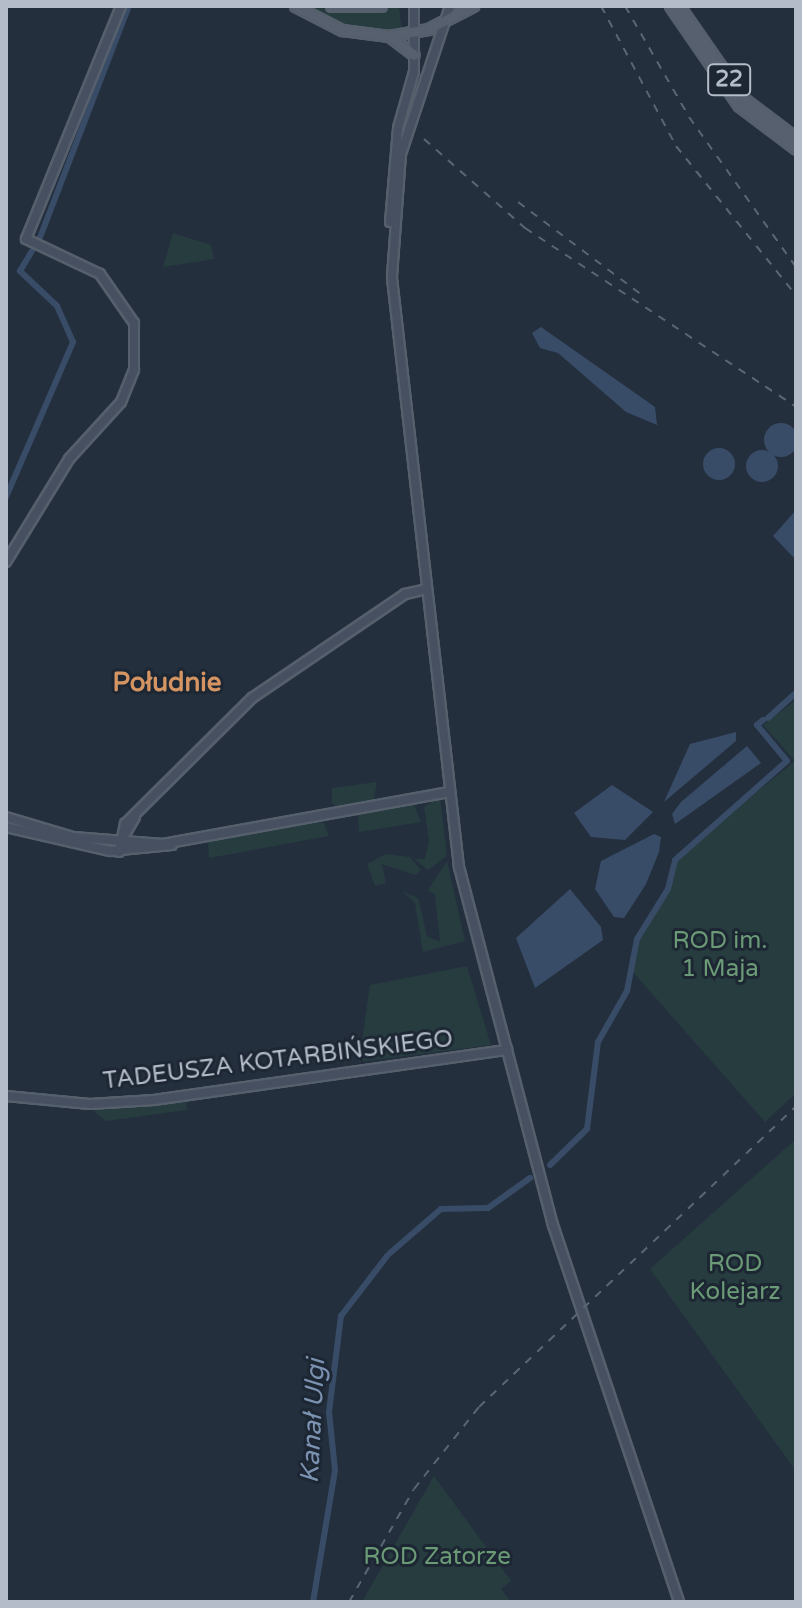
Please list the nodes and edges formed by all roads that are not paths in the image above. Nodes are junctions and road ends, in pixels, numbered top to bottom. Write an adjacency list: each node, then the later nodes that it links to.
1 (121, 6): 17 (street)
2 (295, 6): 12 (main road)
3 (331, 6): 4 (main road)
4 (381, 6)
5 (414, 6): 11 (street)
6 (450, 6): 10 (street)
7 (473, 6): 10 (main road)
8 (670, 6): 15 (main road, 22)
9 (679, 6): 14 (main road, 22)
10 (448, 21): 11 (main road); 16 (street)
11 (413, 34): 12 (main road); 13 (street)
12 (389, 36): 13 (main road)
13 (414, 55): 16 (street)
14 (796, 138)
15 (796, 149)
16 (392, 239): 18 (street)
17 (6, 562)
18 (426, 589): 19 (street); 22 (street)
19 (449, 792): 22 (street); 23 (street)
20 (6, 817): 22 (street)
21 (6, 827): 22 (street)
22 (119, 848)
23 (507, 1050): 24 (street, TADEUSZA KOTARBIŃSKIEGO); 25 (street)
24 (6, 1096)
25 (679, 1602)

